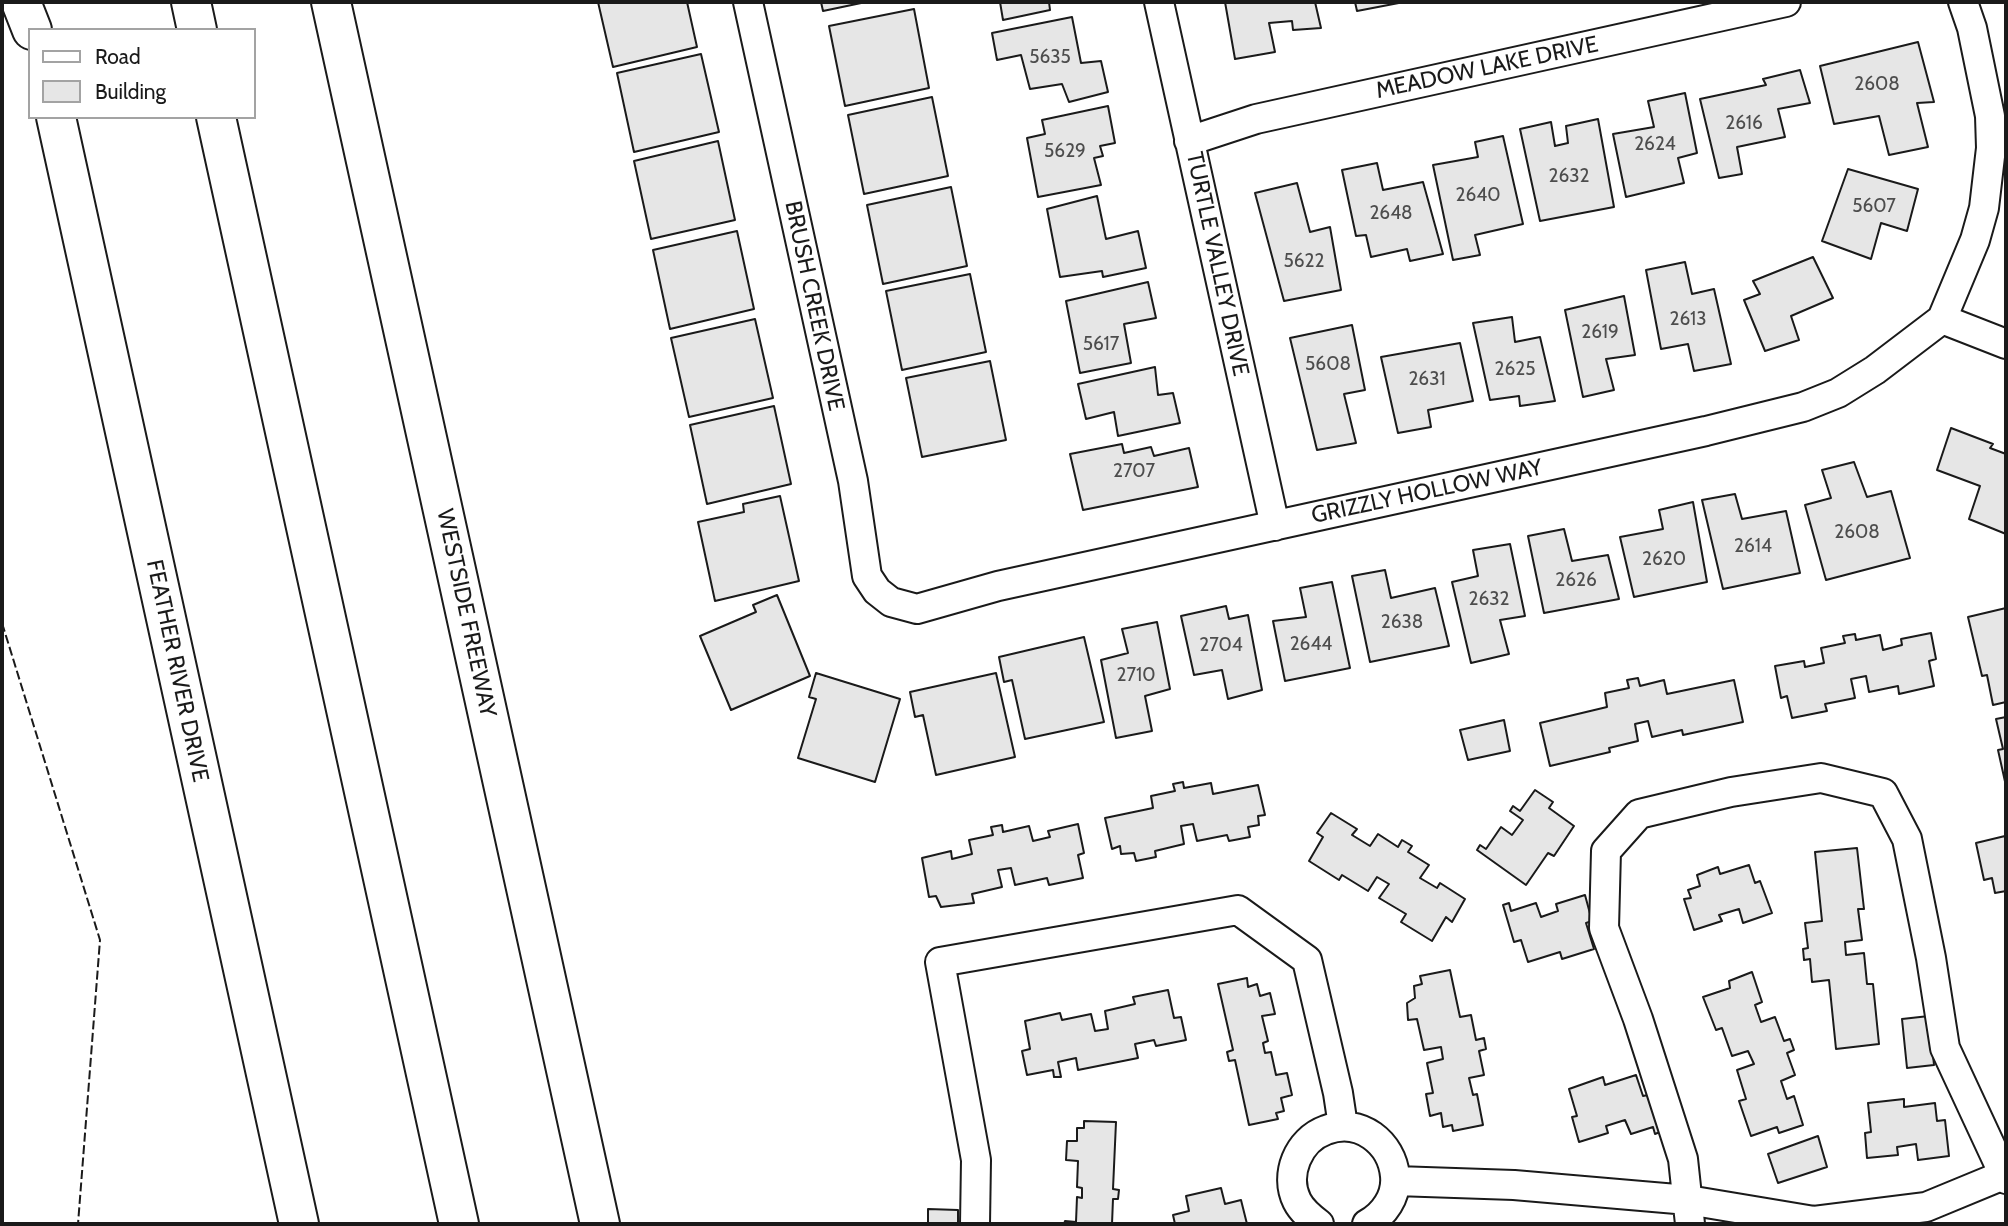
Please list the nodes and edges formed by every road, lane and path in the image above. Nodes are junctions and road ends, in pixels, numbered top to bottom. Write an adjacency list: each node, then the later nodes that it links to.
1 (22, 2): 8 (main road)
2 (191, 2): 9 (main road)
3 (331, 2): 23 (main road, WESTSIDE FREEWAY)
4 (748, 2): 16 (street, BRUSH CREEK DRIVE)
5 (1159, 2): 12 (street, TURTLE VALLEY DRIVE)
6 (1786, 2): 12 (street, MEADOW LAKE DRIVE)
7 (1963, 2): 13 (street)
8 (31, 28)
9 (197, 28)
10 (56, 119): 21 (main road, FEATHER RIVER DRIVE)
11 (216, 119): 22 (main road)
12 (1189, 141): 15 (street, TURTLE VALLEY DRIVE)
13 (1942, 319): 14 (street); 15 (street, GRIZZLY HOLLOW WAY)
14 (2006, 344)
15 (1275, 526): 16 (street, GRIZZLY HOLLOW WAY)
16 (891, 602)
17 (1343, 1126): 19 (street); 24 (street); 25 (street)
18 (2006, 1176): 20 (street); 20 (street)
19 (1396, 1181): 20 (street); 26 (street)
20 (1689, 1212)
21 (299, 1224)
22 (459, 1224)
23 (600, 1224)
24 (975, 1224)
25 (1320, 1224)
26 (1367, 1224)

